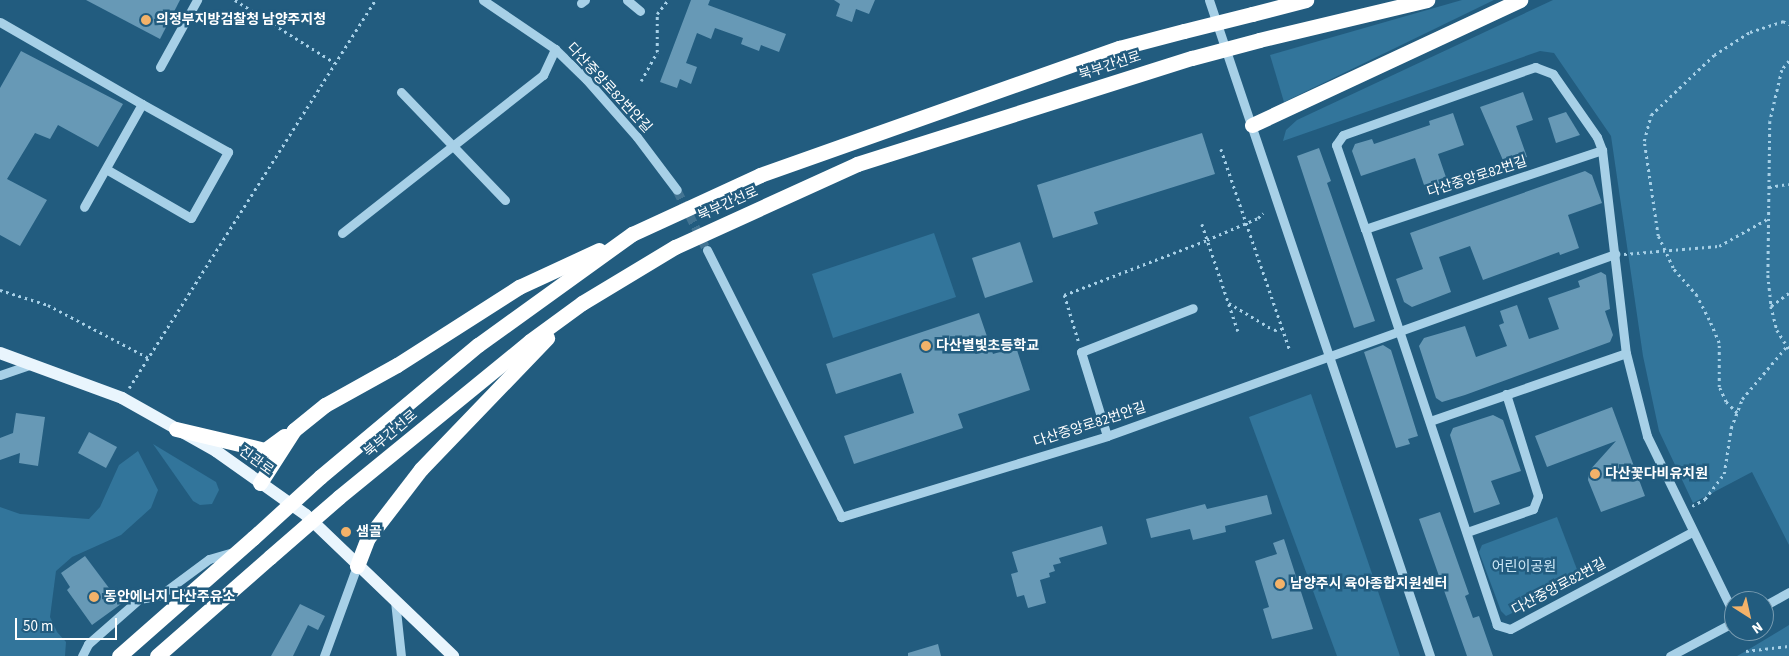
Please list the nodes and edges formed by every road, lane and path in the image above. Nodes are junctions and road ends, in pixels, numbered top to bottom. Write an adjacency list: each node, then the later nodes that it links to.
1 (197, 0): 17 (street)
2 (235, 0): 15 (path)
3 (375, 0): 15 (path)
4 (483, 0): 14 (street, 다산중앙로82번안길)
5 (627, 0): 11 (street)
6 (668, 0): 18 (path)
7 (1209, 0): 21 (street)
8 (1306, 0): 37 (highway, 북부간선로, bridge)
9 (1426, 0): 45 (highway, 북부간선로, bridge)
10 (1520, 0): 21 (highway)
11 (640, 11)
12 (0, 22): 20 (street)
13 (1789, 24): 40 (path)
14 (555, 50): 22 (street); 28 (street, 다산중앙로82번안길)
15 (336, 62): 57 (path)
16 (1789, 62): 27 (path)
17 (160, 67)
18 (641, 81)
19 (401, 92): 22 (street)
20 (142, 104): 25 (street); 25 (street)
21 (1252, 125): 56 (street)
22 (456, 146): 29 (street); 36 (street)
23 (1221, 149): 33 (path)
24 (1602, 150): 35 (street, 다산중앙로82번길); 35 (street); 41 (street)
25 (106, 169): 30 (street)
26 (1789, 184): 27 (path)
27 (1769, 187): 32 (path)
28 (677, 190)
29 (504, 200)
30 (84, 208)
31 (1262, 213): 33 (path)
32 (1770, 218): 40 (path); 46 (path)
33 (1246, 223): 38 (path); 48 (path)
34 (1202, 224): 38 (path)
35 (1365, 229): 50 (street, 다산중앙로82번길)
36 (342, 234)
37 (632, 234): 65 (highway); 71 (highway, 북부간선로, bridge)
38 (1207, 240): 44 (path); 53 (path)
39 (707, 250): 66 (street, 다산중앙로82번안길)
40 (1666, 252): 41 (path); 62 (path)
41 (1614, 254): 50 (street); 55 (street)
42 (0, 290): 57 (path)
43 (1789, 293): 46 (path)
44 (1228, 302): 48 (path); 49 (path)
45 (582, 303): 72 (highway); 82 (highway, 북부간선로, bridge)
46 (1771, 306): 51 (path)
47 (1193, 308): 53 (street)
48 (1282, 329): 52 (path)
49 (1238, 331)
50 (1400, 332): 56 (street); 63 (street, 다산중앙로82번길)
51 (1788, 348): 62 (path)
52 (1290, 351)
53 (1081, 352): 66 (street)
54 (0, 353): 58 (main road, 진관로)
55 (1626, 353): 60 (street); 68 (street)
56 (1327, 356): 66 (street, 다산중앙로82번안길); 86 (street)
57 (149, 358): 61 (path)
58 (34, 363): 59 (street); 61 (main road, 진관로)
59 (0, 375)
60 (1506, 394): 63 (street); 69 (street)
61 (122, 398): 64 (main road, 진관로)
62 (1737, 413): 68 (path)
63 (1430, 421): 69 (street, 다산중앙로82번길)
64 (176, 429): 65 (highway); 67 (main road, 진관로)
65 (294, 430): 67 (highway)
66 (1107, 436)
67 (260, 483): 72 (main road, 진관로)
68 (1682, 512): 70 (street)
69 (1467, 532): 70 (street, 다산중앙로82번길)
70 (1692, 532): 74 (street)
71 (241, 550): 80 (street); 81 (highway, 북부간선로)
72 (357, 566): 76 (main road, 진관로); 83 (street)
73 (1789, 592): 75 (street)
74 (1724, 594)
75 (1774, 600)
76 (395, 601): 84 (street); 85 (main road, 진관로)
77 (1724, 627): 87 (street)
78 (1789, 646): 79 (path)
79 (1746, 651)
80 (82, 656)
81 (119, 656)
82 (157, 656)
83 (324, 656)
84 (401, 656)
85 (452, 656)
86 (1430, 656)
87 (1670, 656)

